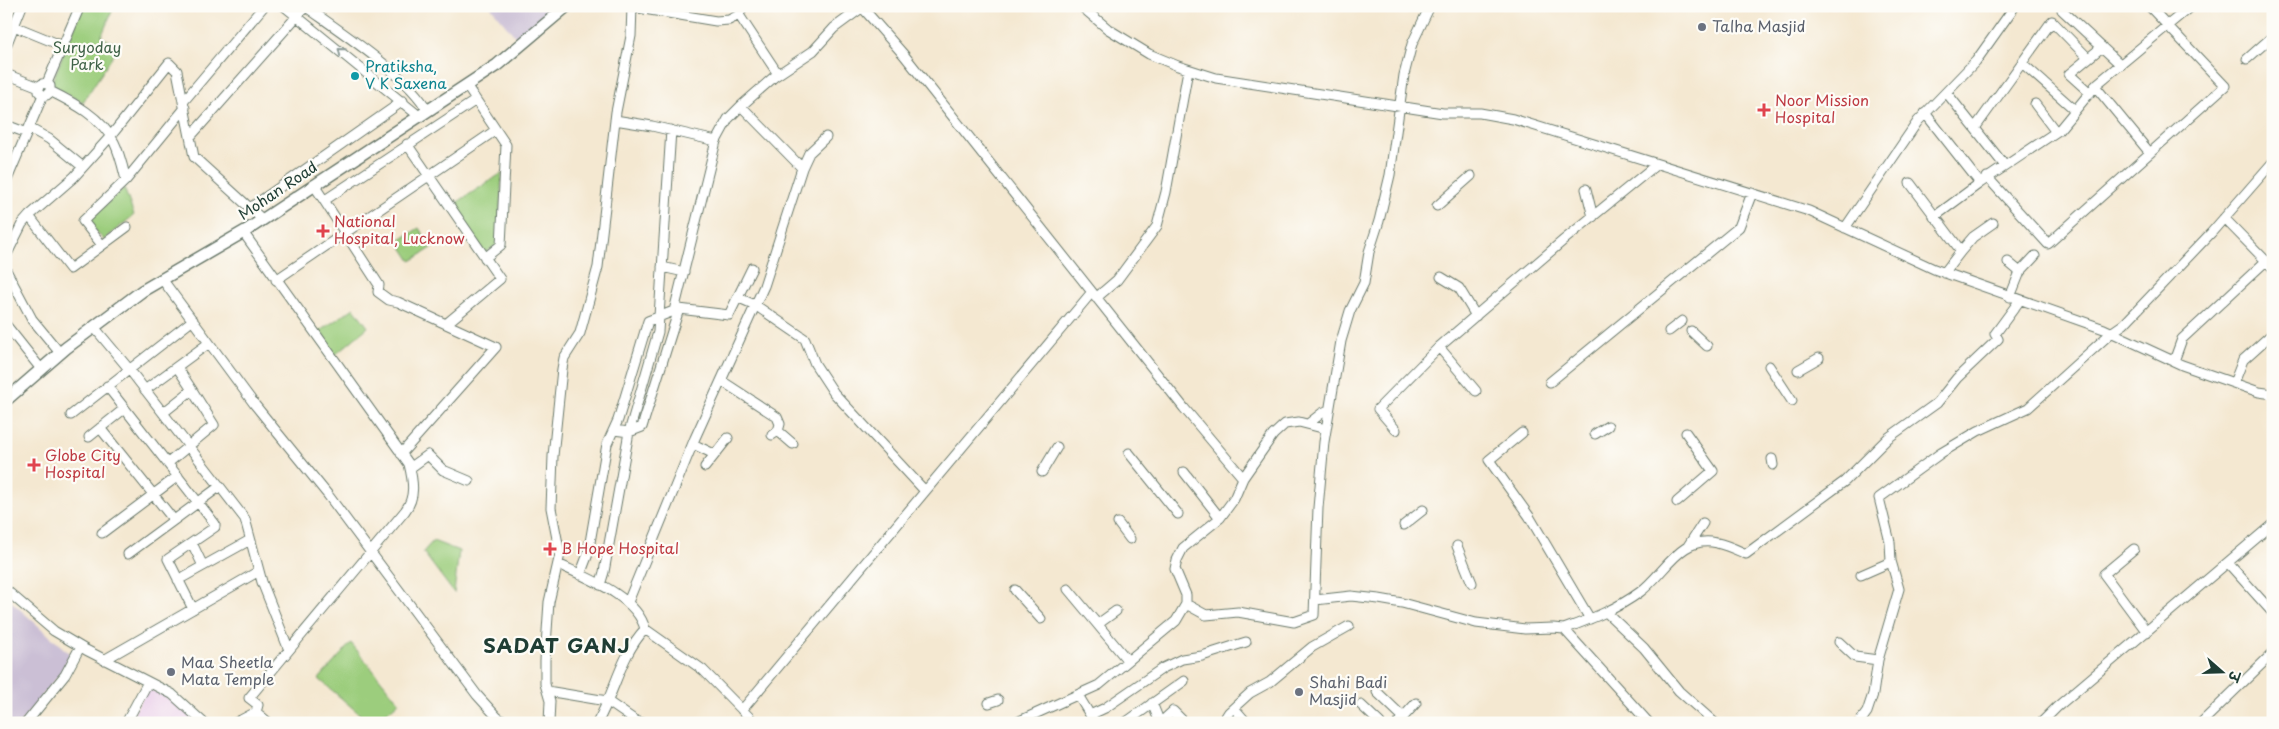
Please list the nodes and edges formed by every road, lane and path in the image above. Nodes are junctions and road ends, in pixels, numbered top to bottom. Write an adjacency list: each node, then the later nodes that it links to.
1 (22, 6): 19 (street)
2 (80, 6): 22 (street)
3 (264, 6): 40 (street)
4 (284, 6): 17 (street)
5 (306, 6): 17 (street); 24 (street)
6 (567, 6): 33 (main road, Mohan Road)
7 (743, 6): 16 (street)
8 (1081, 6): 30 (street)
9 (1430, 6): 42 (street)
10 (2015, 6): 36 (street)
11 (2149, 6): 18 (street)
12 (2191, 6): 18 (street)
13 (632, 7): 16 (street); 46 (street)
14 (863, 7): 32 (street); 104 (street)
15 (2062, 10): 23 (street)
16 (739, 15): 32 (street)
17 (297, 16): 29 (street, one-way to 17); 55 (street)
18 (2168, 25): 28 (street); 58 (street)
19 (14, 26): 21 (street); 22 (street)
20 (2273, 36): 26 (street)
21 (6, 46)
22 (63, 46): 34 (street)
23 (2102, 47): 25 (street); 28 (street)
24 (375, 58): 29 (street); 44 (street)
25 (2088, 58): 27 (street); 35 (street)
26 (2247, 59)
27 (2022, 63): 43 (street); 48 (street)
28 (2121, 65): 35 (street)
29 (365, 70): 38 (street)
30 (1188, 70): 42 (street); 104 (street)
31 (6, 74): 34 (street)
32 (778, 74): 41 (street)
33 (466, 85): 37 (street); 44 (main road, Mohan Road)
34 (45, 89): 49 (street); 54 (street)
35 (2092, 90): 43 (street); 58 (street)
36 (1946, 92): 45 (street); 48 (street)
37 (476, 100): 50 (street); 57 (street)
38 (403, 102): 44 (street); 76 (street)
39 (2035, 104): 52 (street)
40 (184, 105): 54 (street); 55 (street); 67 (street)
41 (741, 106): 56 (street); 63 (street)
42 (1400, 107): 60 (street); 143 (street)
43 (2075, 110): 52 (street)
44 (423, 113): 71 (main road, Mohan Road)
45 (1925, 114): 68 (street); 84 (street)
46 (615, 120): 51 (street); 197 (street)
47 (6, 125): 49 (street)
48 (1975, 128): 61 (street)
49 (28, 130): 62 (street); 64 (street)
50 (496, 130): 65 (street); 91 (street)
51 (670, 130): 56 (street); 94 (street)
52 (2056, 132): 61 (street)
53 (826, 136): 63 (street)
54 (110, 137): 62 (street); 67 (street)
55 (190, 137): 76 (street)
56 (716, 141): 98 (street)
57 (407, 144): 65 (street); 74 (street)
58 (2150, 153): 68 (street)
59 (2273, 162): 80 (street)
60 (1657, 164): 73 (street); 78 (street)
61 (2005, 166): 68 (street)
62 (82, 167): 77 (street)
63 (802, 168): 108 (street)
64 (8, 172): 69 (street)
65 (429, 176): 86 (street); 91 (street)
66 (1471, 176): 75 (street)
67 (126, 180): 87 (street)
68 (1984, 180): 79 (street)
69 (6, 182)
70 (1910, 183): 79 (street)
71 (314, 184): 74 (street); 81 (main road, Mohan Road)
72 (1586, 188): 78 (street)
73 (1752, 193): 84 (street); 133 (street)
74 (324, 200): 86 (street)
75 (1437, 206)
76 (250, 208): 81 (street)
77 (29, 216): 87 (street); 89 (street)
78 (1593, 217): 110 (street)
79 (1934, 217): 88 (street)
80 (2224, 218): 92 (street); 119 (street)
81 (262, 219): 85 (main road, Mohan Road)
82 (1993, 223): 88 (street)
83 (127, 226): 87 (street)
84 (1845, 228): 100 (street)
85 (243, 232): 102 (main road, Mohan Road); 103 (street)
86 (346, 233): 103 (street); 114 (street)
87 (102, 245)
88 (1961, 251): 100 (street)
89 (6, 256)
90 (2035, 256): 99 (street)
91 (485, 258): 114 (street)
92 (2266, 261): 96 (street); 126 (street)
93 (2008, 262): 99 (street)
94 (662, 267): 98 (street); 111 (street)
95 (752, 268): 106 (street)
96 (2273, 268)
97 (6, 270): 124 (street)
98 (684, 272): 109 (street)
99 (2020, 272): 105 (street)
100 (1944, 273): 105 (street)
101 (1441, 277): 110 (street)
102 (162, 279): 112 (street); 116 (main road, Mohan Road)
103 (276, 280): 163 (street)
104 (1094, 295): 171 (street); 174 (street)
105 (2010, 297): 107 (street)
106 (739, 298): 108 (street); 109 (street)
107 (2020, 300): 119 (street); 191 (street)
108 (756, 306): 132 (street); 174 (street)
109 (676, 310): 111 (street); 152 (street)
110 (1476, 316): 123 (street)
111 (659, 317): 150 (street); 152 (street)
112 (193, 320): 121 (street); 130 (street)
113 (1682, 321): 117 (street)
114 (446, 324): 163 (street)
115 (6, 325): 129 (street)
116 (94, 327): 124 (main road, Mohan Road); 130 (street)
117 (1669, 331)
118 (1691, 331): 122 (street)
119 (2111, 333): 126 (street); 230 (street)
120 (2273, 333): 134 (street)
121 (209, 343): 128 (street); 193 (street)
122 (1706, 346)
123 (1439, 347): 138 (street); 151 (street)
124 (60, 353): 129 (main road, Mohan Road)
125 (1819, 358): 131 (street)
126 (2174, 361): 134 (street)
127 (1769, 366): 141 (street)
128 (177, 367): 136 (street); 137 (street)
129 (41, 369): 140 (main road, Mohan Road)
130 (129, 369): 135 (street); 136 (street)
131 (1798, 370)
132 (722, 381): 158 (street); 159 (street)
133 (1550, 382)
134 (2234, 383): 139 (street)
135 (106, 386): 142 (street); 145 (street)
136 (145, 390): 144 (street)
137 (192, 390): 144 (street); 160 (street)
138 (1476, 391)
139 (2273, 394)
140 (6, 400)
141 (1792, 401)
142 (124, 409): 148 (street); 165 (street)
143 (1329, 410): 146 (street); 149 (street)
144 (163, 412): 160 (street)
145 (71, 415)
146 (1308, 424): 149 (street); 171 (street)
147 (1608, 426): 155 (street)
148 (100, 428): 156 (street); 175 (street)
149 (1326, 429): 210 (street)
150 (614, 430): 152 (street); 202 (street)
151 (1396, 430)
152 (629, 432): 206 (street)
153 (1522, 433): 217 (street)
154 (1686, 433): 177 (street)
155 (1595, 434)
156 (89, 437)
157 (728, 438): 164 (street)
158 (693, 444): 164 (street); 211 (street)
159 (793, 444)
160 (188, 447): 165 (street); 173 (street)
161 (1057, 447): 168 (street)
162 (1129, 453): 179 (street)
163 (401, 454): 167 (street)
164 (714, 454): 166 (street)
165 (168, 463): 170 (street)
166 (705, 467)
167 (410, 468): 172 (street); 193 (street)
168 (1042, 472)
169 (1184, 472): 180 (street)
170 (178, 476): 175 (street); 176 (street)
171 (1243, 478): 180 (street)
172 (469, 481)
173 (219, 487): 176 (street); 188 (street)
174 (925, 491): 242 (street)
175 (153, 495): 181 (street); 186 (street)
176 (198, 502): 181 (street); 189 (street)
177 (1677, 502)
178 (1423, 510): 184 (street)
179 (1178, 514)
180 (1220, 518): 195 (street)
181 (173, 519): 194 (street)
182 (1118, 523): 187 (street)
183 (1704, 523): 191 (street)
184 (1404, 524)
185 (2273, 524): 196 (street)
186 (102, 533)
187 (1130, 539)
188 (250, 540): 199 (street); 201 (street)
189 (192, 542): 199 (street); 204 (street)
190 (1457, 546): 205 (street)
191 (1688, 546): 215 (street)
192 (2134, 549): 223 (street)
193 (370, 553): 227 (street); 252 (street)
194 (128, 554)
195 (1176, 560): 200 (street); 212 (street)
196 (2228, 563): 216 (street); 223 (street)
197 (558, 564): 202 (street); 234 (street)
198 (1886, 564): 203 (street)
199 (203, 566): 204 (street)
200 (1167, 566)
201 (259, 571): 213 (street); 227 (street)
202 (580, 575): 206 (street)
203 (1861, 575)
204 (178, 580): 213 (street)
205 (1472, 583)
206 (600, 585): 211 (street)
207 (1068, 589): 219 (street)
208 (6, 590): 226 (street)
209 (1015, 590): 218 (street)
210 (1314, 600): 212 (street); 222 (street)
211 (628, 602): 221 (street)
212 (1186, 604): 231 (street)
213 (193, 609): 229 (street)
214 (1116, 611): 219 (street)
215 (1606, 612): 217 (street); 264 (street)
216 (2273, 613)
217 (1590, 619): 222 (street)
218 (1041, 620)
219 (1098, 624): 231 (street)
220 (1349, 626): 241 (street)
221 (645, 629): 237 (street); 242 (street)
222 (1564, 630): 263 (street)
223 (2147, 632): 266 (street)
224 (1246, 642): 244 (street)
225 (1838, 642): 230 (street)
226 (80, 647): 229 (street); 247 (street)
227 (289, 650): 243 (street)
228 (2273, 654): 267 (street)
229 (104, 660): 233 (street)
230 (1878, 660): 265 (street)
231 (1128, 661): 236 (street)
232 (1184, 681): 238 (street)
233 (148, 682): 248 (street); 249 (street)
234 (547, 691): 237 (street); 253 (street)
235 (1377, 692): 245 (street)
236 (1078, 695): 244 (street); 257 (street)
237 (607, 701): 254 (street); 255 (street)
238 (1152, 703): 246 (street); 258 (street)
239 (1416, 703): 245 (street)
240 (1361, 705): 262 (street)
241 (1234, 708): 260 (street); 261 (street)
242 (742, 710): 256 (street)
243 (256, 712): 250 (street); 251 (street)
244 (1092, 719)
245 (1400, 720)
246 (1130, 721)
247 (26, 723)
248 (126, 723)
249 (204, 723)
250 (235, 723)
251 (269, 723)
252 (506, 723)
253 (549, 723)
254 (597, 723)
255 (642, 723)
256 (755, 723)
257 (1015, 723)
258 (1160, 723): 259 (street)
259 (1184, 723)
260 (1222, 723)
261 (1247, 723)
262 (1380, 723)
263 (1649, 723)
264 (1715, 723)
265 (1859, 723)
266 (2041, 723)
267 (2201, 723)

